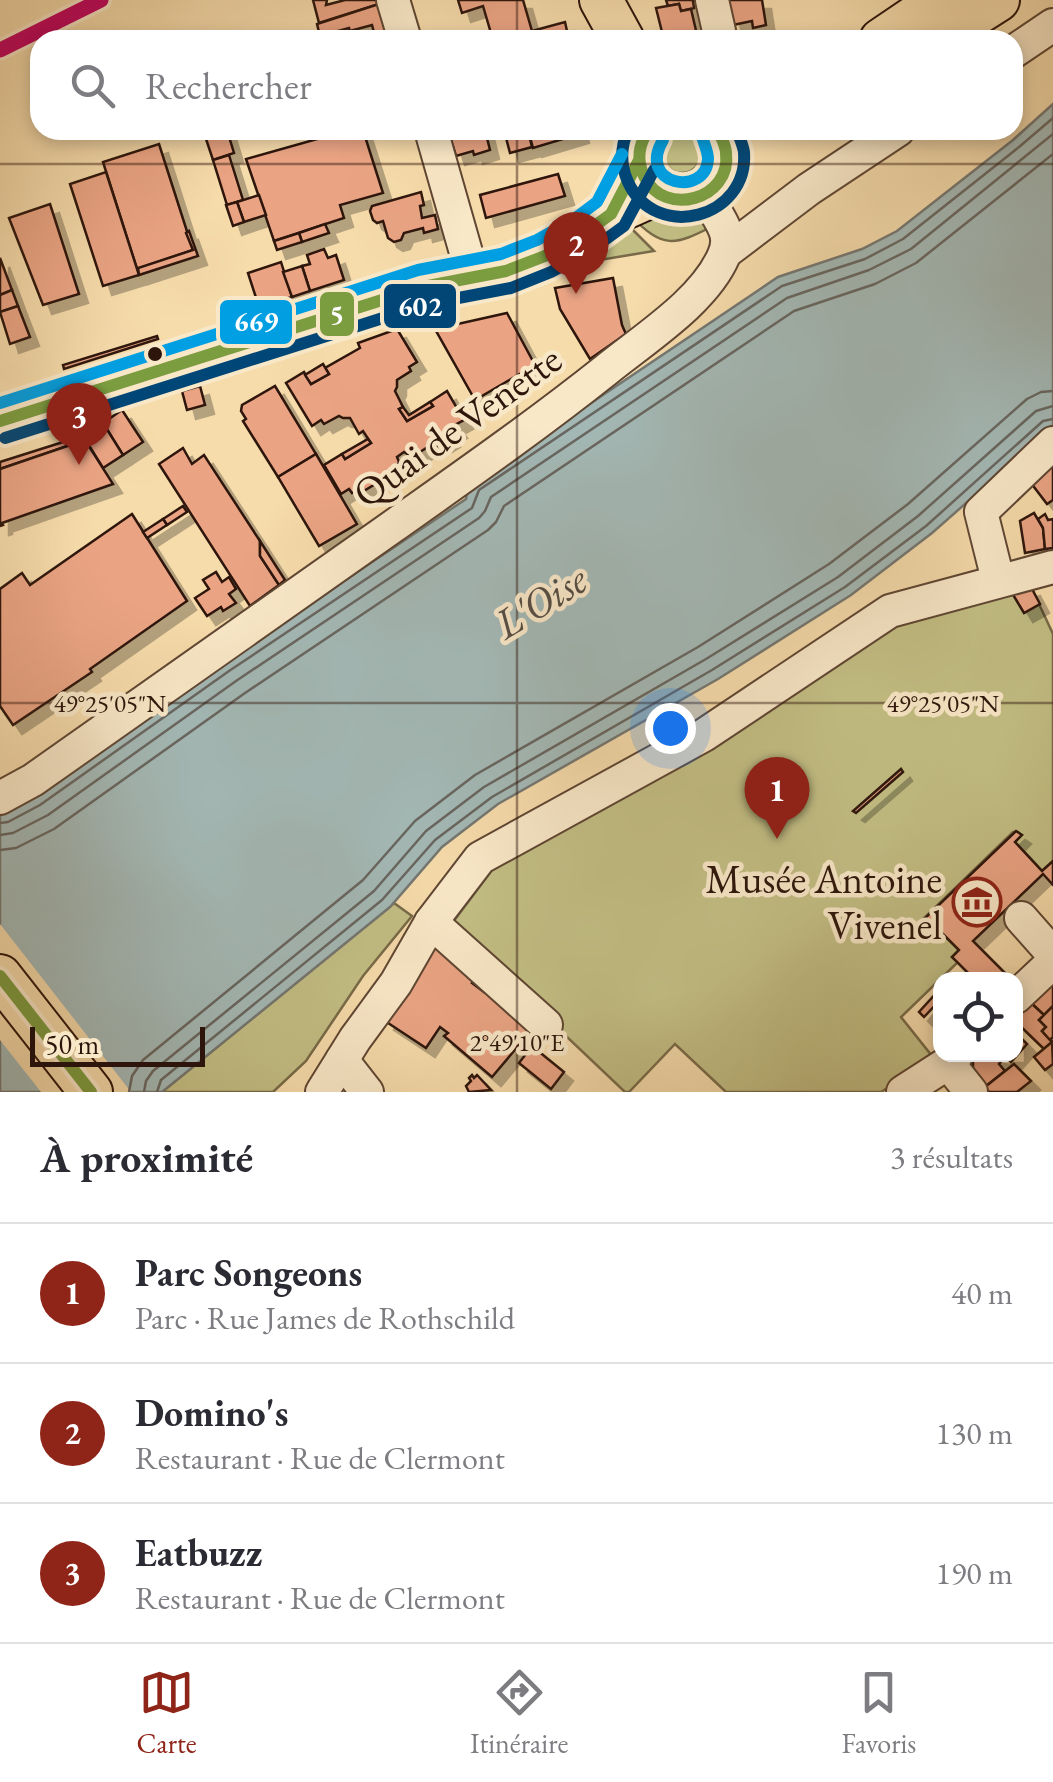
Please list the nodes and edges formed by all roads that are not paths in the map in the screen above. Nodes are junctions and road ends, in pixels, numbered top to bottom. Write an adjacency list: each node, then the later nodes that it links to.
1 (394, 0): 7 (street)
2 (602, 0): 8 (main road)
3 (712, 0): 9 (street)
4 (940, 0): 10 (main road)
5 (998, 0): 11 (main road)
6 (1053, 25): 12 (street)
7 (402, 30)
8 (618, 30)
9 (719, 30)
10 (896, 30)
11 (951, 30)
12 (1023, 45)
13 (435, 140): 18 (street)
14 (883, 140): 17 (street, Quai de Venette)
15 (726, 154): 16 (main road); 17 (street)
16 (648, 162): 18 (main road)
17 (726, 250): 23 (street, Quai de Venette)
18 (472, 277): 19 (main road)
19 (0, 421)
20 (1053, 443): 22 (street)
21 (1053, 567): 22 (street)
22 (998, 580): 25 (street)
23 (0, 798)
24 (1020, 918): 26 (street)
25 (431, 922): 29 (street); 32 (street)
26 (1053, 958): 28 (street)
27 (0, 976): 33 (main road)
28 (1023, 990)
29 (546, 1025)
30 (948, 1062): 35 (street)
31 (954, 1062): 36 (street)
32 (354, 1082): 34 (street)
33 (90, 1092)
34 (322, 1092)
35 (903, 1092)
36 (971, 1092)

